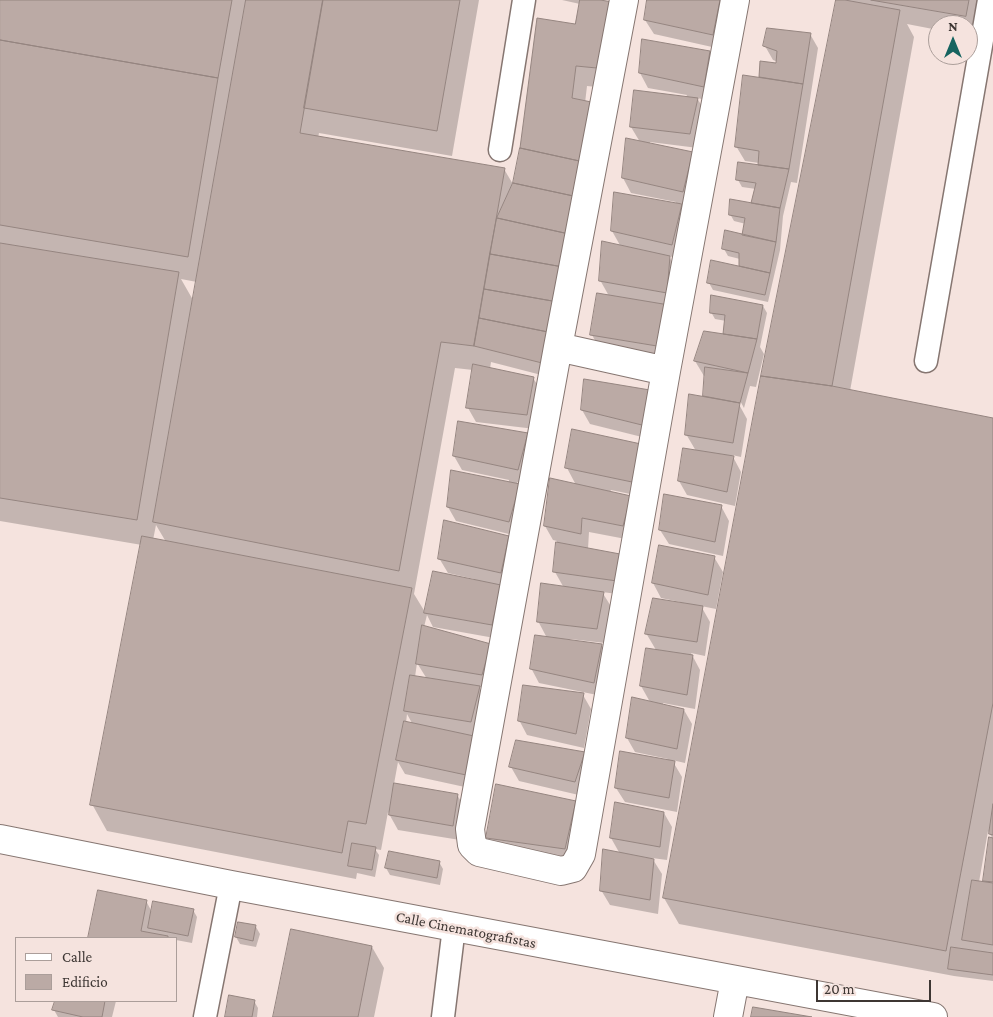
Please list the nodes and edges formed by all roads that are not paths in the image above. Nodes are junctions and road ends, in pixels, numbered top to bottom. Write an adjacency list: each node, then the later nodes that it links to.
1 (524, 0): 5 (lane)
2 (624, 0): 6 (street)
3 (735, 0): 8 (street)
4 (989, 0): 7 (lane)
5 (500, 150)
6 (558, 347): 8 (street); 8 (street)
7 (926, 361)
8 (666, 371)
9 (0, 840): 10 (street, Calle Cinematografistas)
10 (231, 886): 11 (street, Calle Cinematografistas); 14 (lane)
11 (454, 927): 12 (street, Calle Cinematografistas); 15 (lane)
12 (735, 980): 13 (street, Calle Cinematografistas); 16 (street)
13 (917, 1016)
14 (205, 1017)
15 (443, 1017)
16 (728, 1017)

